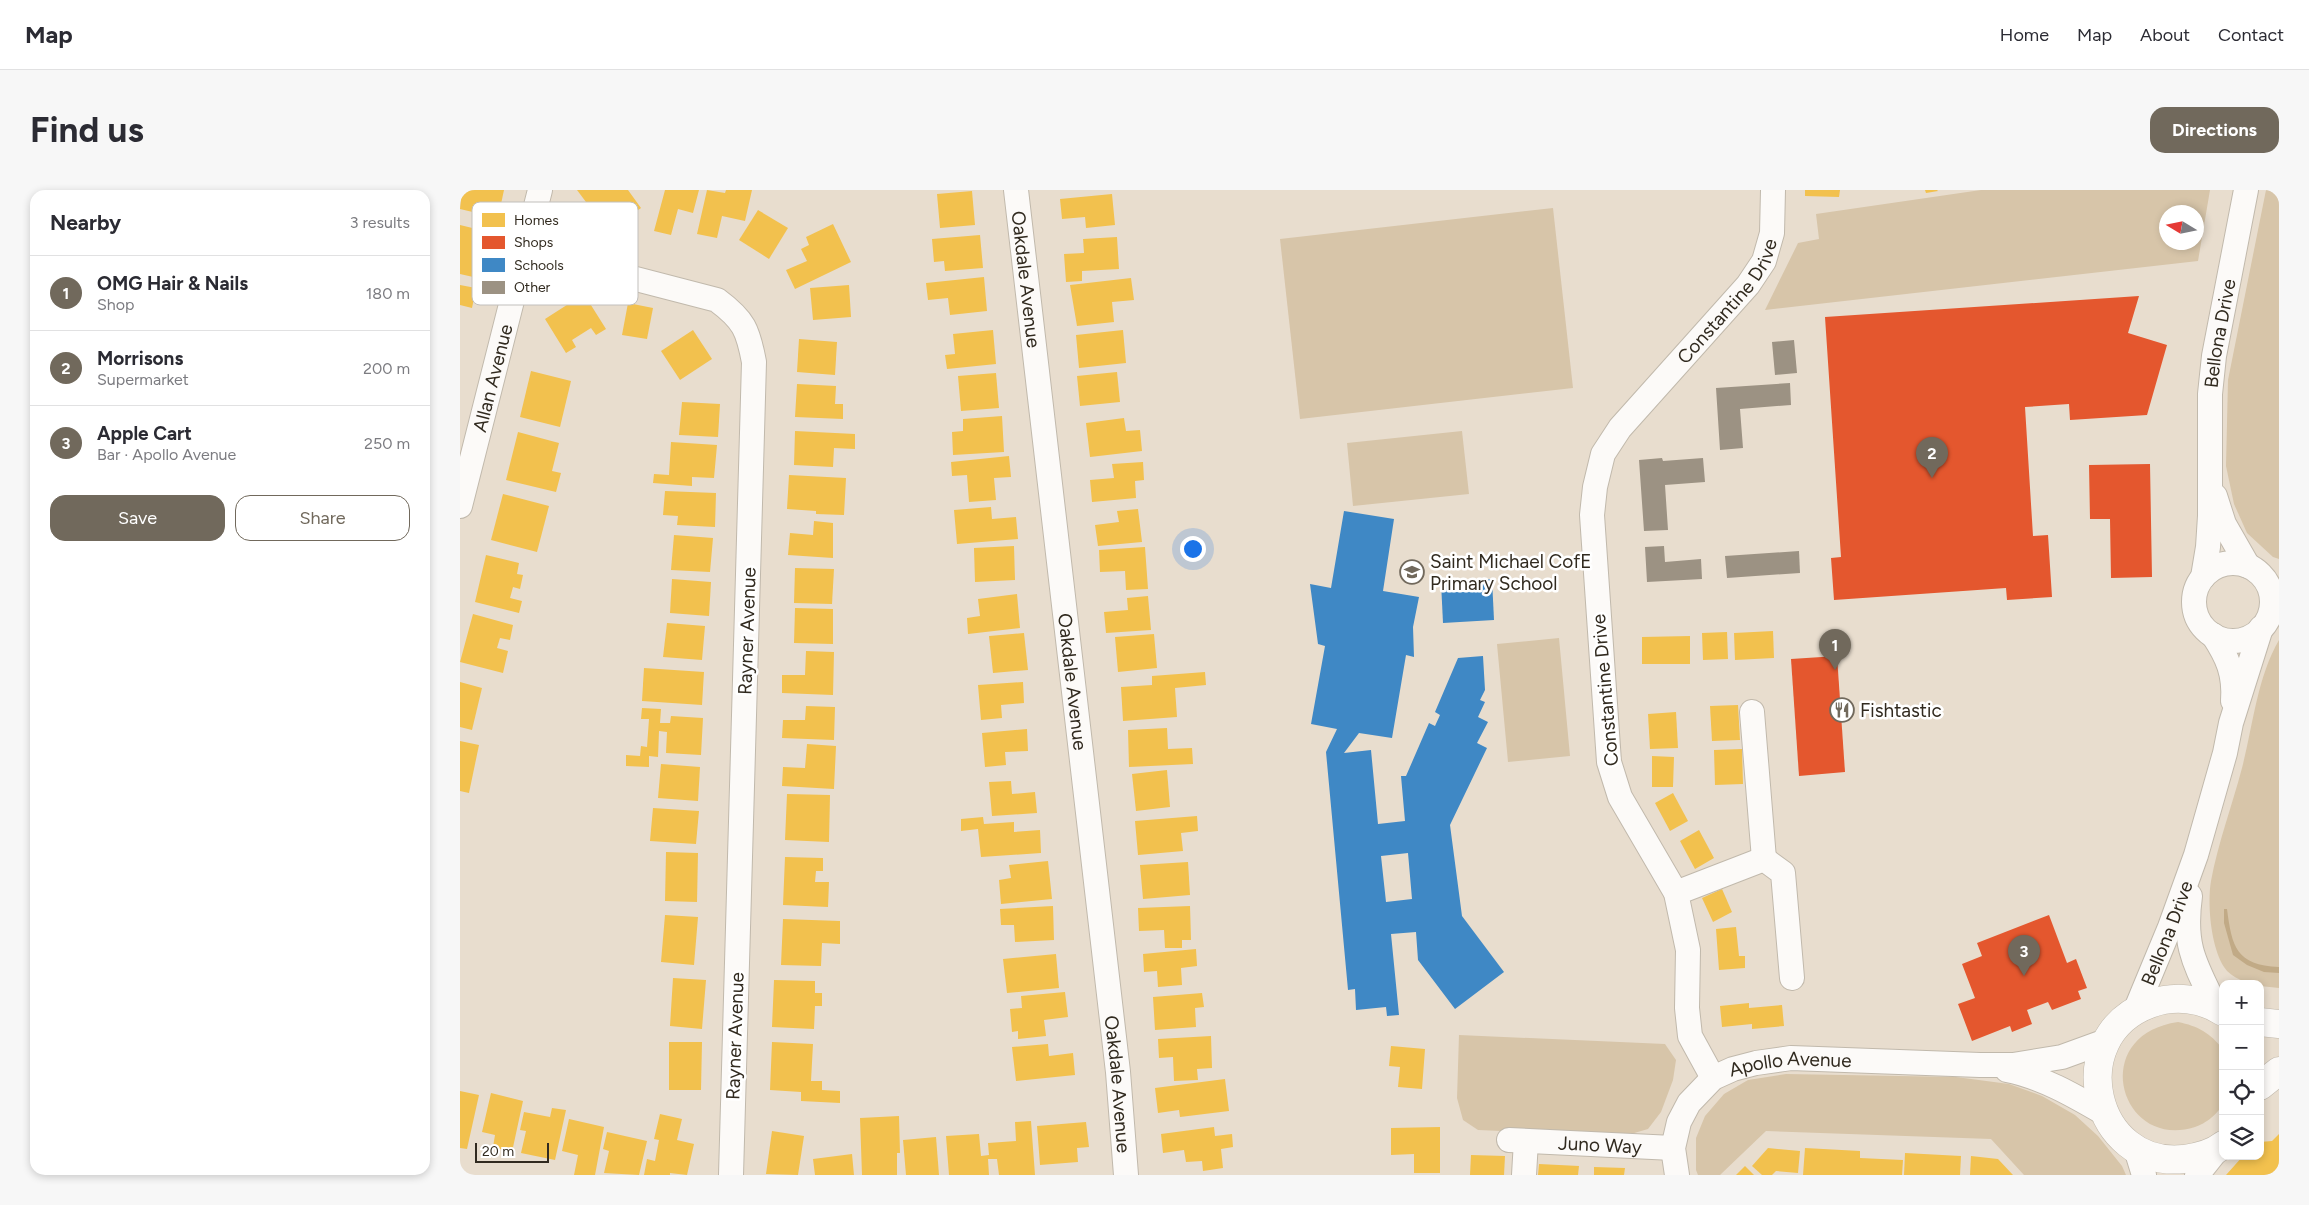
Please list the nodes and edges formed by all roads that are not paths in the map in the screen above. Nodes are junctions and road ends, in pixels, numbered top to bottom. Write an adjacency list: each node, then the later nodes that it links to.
1 (1016, 190): 33 (street, Oakdale Avenue)
2 (1773, 190): 16 (street, Constantine Drive)
3 (2246, 190): 6 (street, Bellona Drive)
4 (638, 280): 32 (street, Rayner Avenue)
5 (510, 305): 7 (street, Allan Avenue)
6 (2211, 478): 8 (street, Bellona Drive); 9 (street, Bellona Drive)
7 (460, 506)
8 (2248, 566): 9 (street); 10 (street, Bellona Drive)
9 (2203, 577): 11 (street, Bellona Drive)
10 (2261, 628): 11 (street); 13 (street, Bellona Drive)
11 (2213, 635): 13 (street, Bellona Drive)
12 (1752, 712): 15 (street)
13 (2231, 723): 14 (street, Bellona Drive)
14 (2196, 855): 18 (street, Bellona Drive); 19 (street, Bellona Drive)
15 (1764, 859): 16 (street); 17 (street)
16 (1676, 893): 25 (street, Constantine Drive)
17 (1792, 978)
18 (2136, 1009): 19 (street); 22 (street)
19 (2219, 1010)
20 (2264, 1022): 21 (street)
21 (2279, 1024)
22 (2106, 1041): 23 (street, Apollo Avenue); 27 (street)
23 (1980, 1065): 25 (street, Apollo Avenue); 27 (street, Apollo Avenue)
24 (2279, 1071): 26 (street)
25 (1713, 1078): 29 (street, Apollo Avenue)
26 (2264, 1083)
27 (2104, 1113): 31 (street)
28 (2219, 1147): 31 (street)
29 (1673, 1148): 34 (street, Juno Way); 35 (street, Apollo Avenue)
30 (2219, 1148): 37 (street)
31 (2136, 1149): 36 (street)
32 (731, 1175)
33 (1126, 1175)
34 (1524, 1175)
35 (1677, 1175)
36 (2144, 1175)
37 (2197, 1175)

